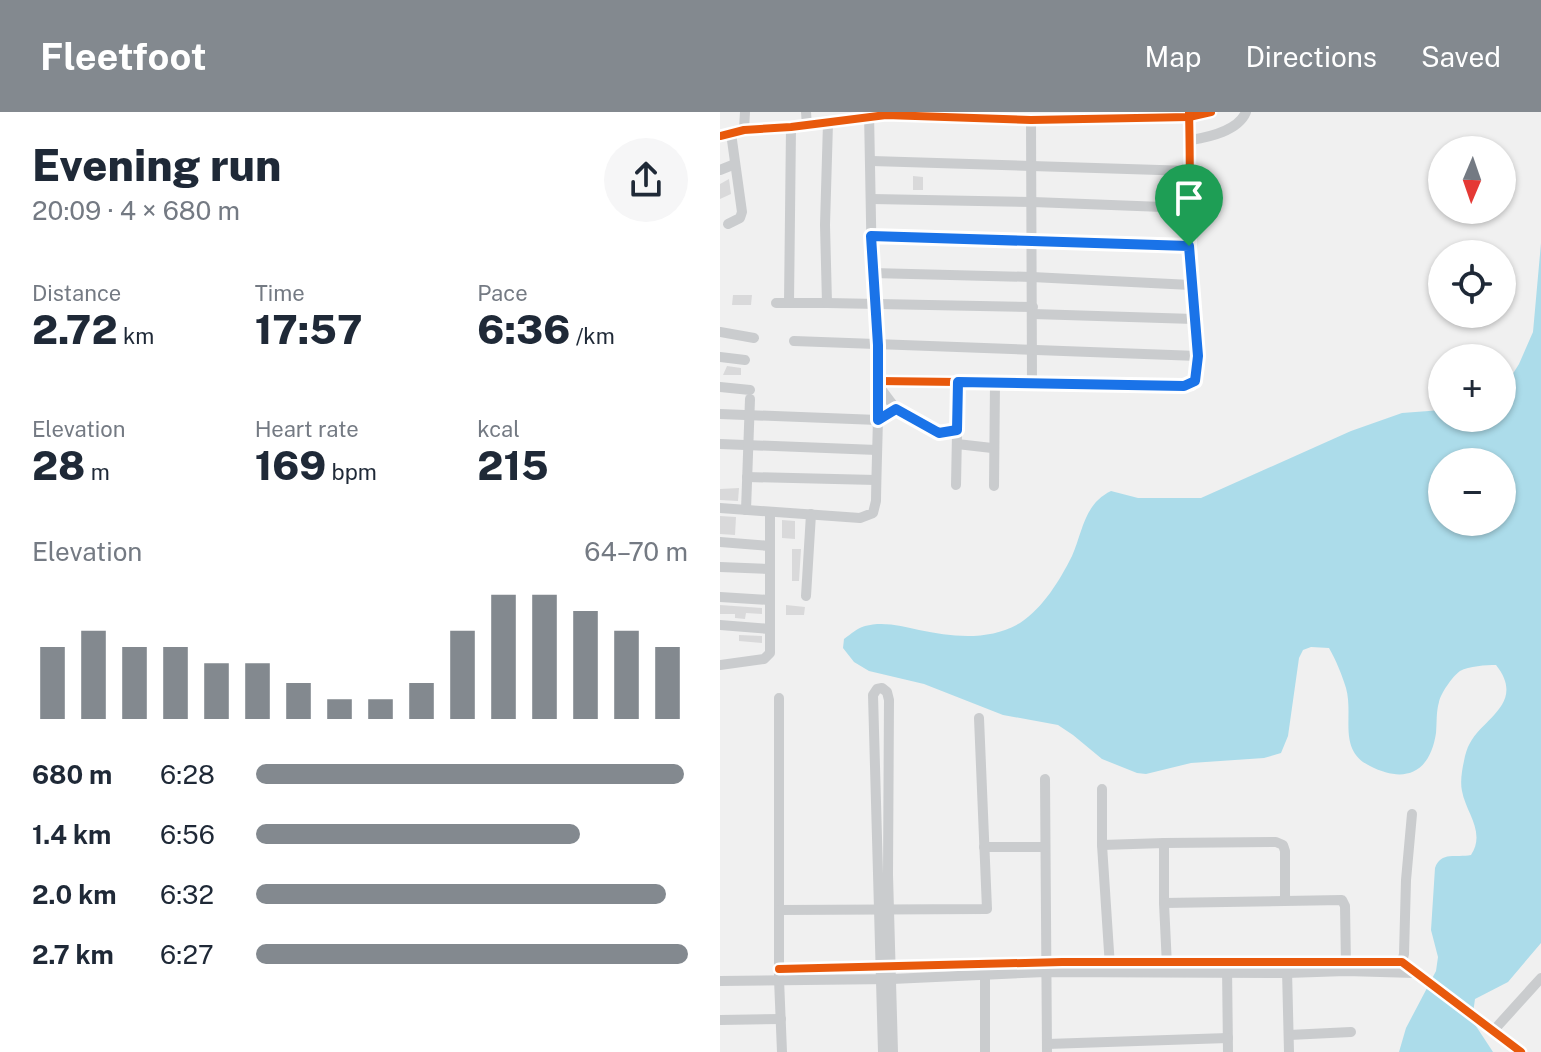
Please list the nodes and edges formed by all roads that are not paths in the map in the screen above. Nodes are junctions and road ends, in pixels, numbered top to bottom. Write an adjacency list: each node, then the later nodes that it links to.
1 (745, 112): 14 (street)
2 (806, 112): 12 (street)
3 (1211, 112): 9 (street)
4 (1246, 112): 16 (street)
5 (869, 114): 6 (street); 11 (street); 17 (street)
6 (917, 114): 7 (street)
7 (951, 114): 8 (street)
8 (990, 115): 10 (street)
9 (1189, 115): 10 (street); 16 (street)
10 (1026, 117): 19 (street)
11 (828, 123): 12 (street); 34 (street)
12 (807, 126): 13 (street)
13 (791, 127): 14 (street); 33 (street)
14 (744, 130): 15 (street)
15 (726, 134): 18 (street)
16 (1191, 140): 21 (street)
17 (872, 161): 19 (street); 22 (street)
18 (735, 164): 20 (street); 25 (street)
19 (1032, 166): 21 (street); 23 (street)
20 (720, 170)
21 (1191, 171): 24 (street)
22 (872, 199): 23 (street); 26 (street)
23 (1033, 202): 24 (street); 27 (street)
24 (1189, 208): 28 (street)
25 (728, 224)
26 (871, 236): 27 (street); 29 (street)
27 (1034, 240): 28 (street); 30 (street)
28 (1189, 246): 31 (street)
29 (872, 273): 30 (street); 35 (street)
30 (1032, 277): 31 (street); 36 (street)
31 (1191, 285): 37 (street)
32 (776, 303): 33 (street)
33 (789, 303): 34 (street)
34 (827, 303): 35 (street)
35 (876, 303): 36 (street); 41 (street)
36 (1033, 310): 37 (street); 42 (street)
37 (1194, 319): 43 (street)
38 (720, 332): 39 (street)
39 (754, 338)
40 (794, 341): 41 (street)
41 (878, 345): 42 (street); 47 (street)
42 (1033, 350): 43 (street); 49 (street)
43 (1198, 356): 49 (street)
44 (720, 357): 45 (street)
45 (745, 360)
46 (958, 382): 47 (street); 48 (street); 55 (street)
47 (878, 383): 51 (street); 54 (street)
48 (995, 383): 49 (street); 59 (street)
49 (1032, 383)
50 (720, 387): 53 (street)
51 (896, 409): 54 (street); 55 (street)
52 (720, 414): 53 (street)
53 (749, 416): 54 (street); 58 (street)
54 (878, 420): 60 (street)
55 (957, 430): 57 (street)
56 (720, 444): 58 (street)
57 (957, 444): 59 (street); 63 (street)
58 (748, 446): 60 (street); 61 (street)
59 (992, 448): 64 (street)
60 (877, 450): 62 (street)
61 (747, 477): 62 (street); 66 (street)
62 (876, 480): 68 (street)
63 (956, 485)
64 (994, 486)
65 (720, 508): 66 (street)
66 (746, 510): 67 (street)
67 (770, 512): 68 (street); 70 (street)
68 (811, 514): 73 (street)
69 (720, 542): 70 (street)
70 (770, 546): 72 (street)
71 (720, 567): 72 (street)
72 (770, 569): 75 (street)
73 (806, 596)
74 (720, 597): 75 (street)
75 (770, 600): 77 (street)
76 (720, 625): 77 (street)
77 (770, 629): 78 (street)
78 (720, 665)
79 (779, 698): 91 (street)
80 (979, 718): 86 (street)
81 (1045, 779): 87 (street)
82 (1102, 789): 85 (street)
83 (1412, 814): 99 (street)
84 (1164, 843): 85 (street); 88 (street); 89 (street)
85 (1102, 845): 96 (street)
86 (984, 847): 87 (street); 90 (street)
87 (1045, 847): 95 (street)
88 (1285, 900): 89 (street); 94 (street)
89 (1164, 903): 97 (street)
90 (884, 909): 90 (street); 91 (street); 93 (street)
91 (779, 910): 102 (street)
92 (1286, 960): 94 (street); 98 (street); 101 (street)
93 (886, 966): 100 (street); 102 (street); 104 (street)
94 (1346, 966): 99 (street); 101 (street)
95 (1045, 967): 96 (street); 100 (street); 113 (street)
96 (1110, 967): 97 (street)
97 (1167, 967): 98 (street)
98 (1227, 967): 101 (street); 111 (street)
99 (1400, 967): 108 (street)
100 (985, 969): 104 (street); 117 (street)
101 (1287, 973): 110 (street)
102 (779, 974): 104 (street); 105 (street); 106 (street)
103 (1541, 978): 108 (street)
104 (886, 979): 115 (street); 116 (street)
105 (720, 981)
106 (781, 1019): 107 (street); 114 (street)
107 (720, 1020)
108 (1494, 1030): 121 (street)
109 (1351, 1032): 110 (street)
110 (1289, 1035): 120 (street)
111 (1228, 1038): 112 (street); 119 (street)
112 (1169, 1039): 113 (street); 118 (street)
113 (1047, 1048)
114 (782, 1052)
115 (883, 1052)
116 (893, 1052)
117 (985, 1052)
118 (1169, 1052)
119 (1228, 1052)
120 (1289, 1052)
121 (1521, 1052)

